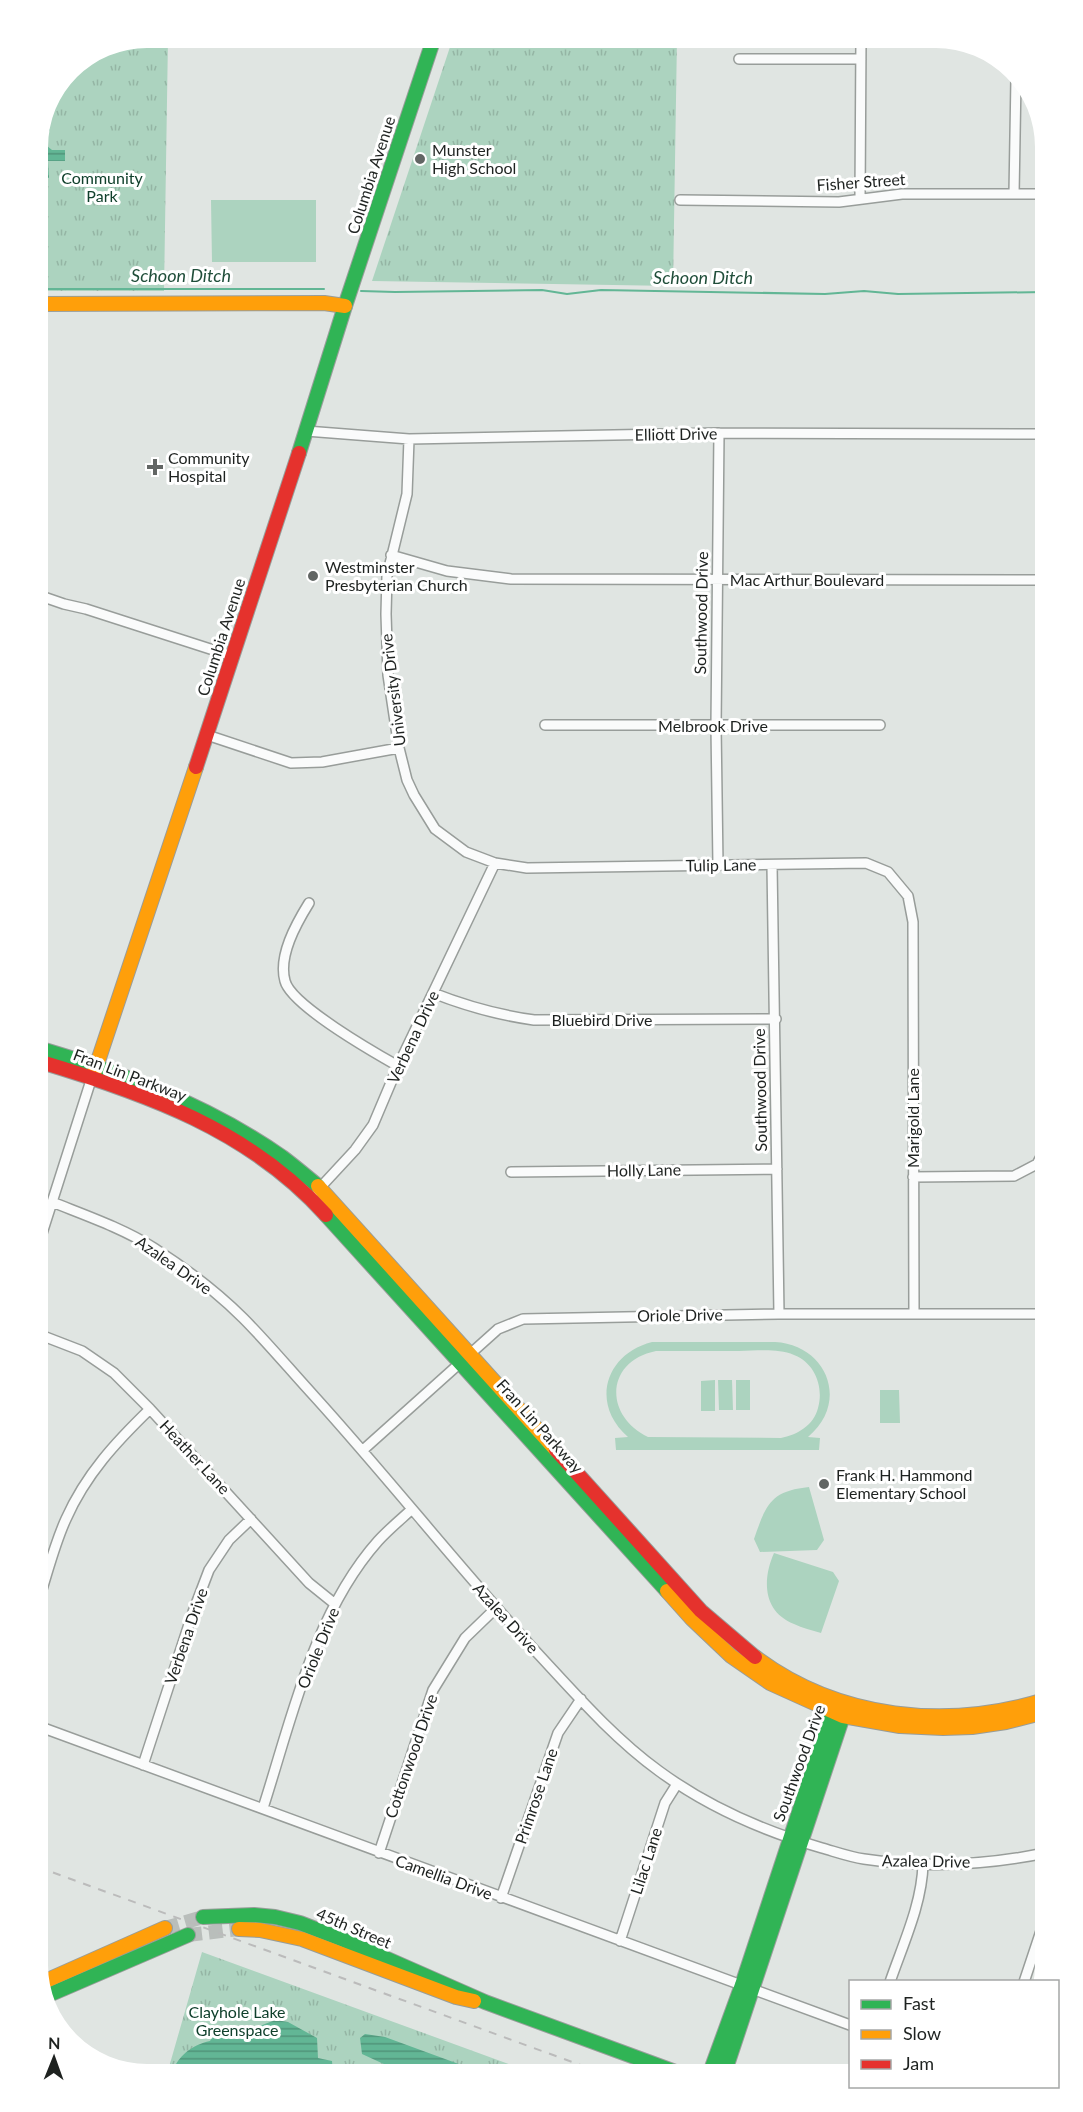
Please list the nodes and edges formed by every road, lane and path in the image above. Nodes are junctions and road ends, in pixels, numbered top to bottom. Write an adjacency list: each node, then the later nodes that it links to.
1 (431, 48): 11 (street, Columbia Avenue)
2 (861, 48): 4 (street)
3 (739, 59): 4 (street)
4 (861, 59): 8 (street)
5 (1016, 88): 6 (street)
6 (1014, 194): 7 (street, Fisher Street); 8 (street, Fisher Street)
7 (1035, 194)
8 (860, 199): 9 (street, Fisher Street)
9 (680, 200)
10 (48, 304): 11 (street)
11 (345, 306): 12 (street, Columbia Avenue)
12 (306, 431): 15 (street, Elliott Drive); 20 (street, Columbia Avenue)
13 (719, 433): 14 (street, Elliott Drive); 15 (street, Elliott Drive); 17 (street, Southwood Drive)
14 (1035, 434)
15 (409, 439): 16 (street, University Drive)
16 (391, 555): 17 (street, Mac Arthur Boulevard); 25 (street, University Drive)
17 (717, 580): 18 (street, Mac Arthur Boulevard); 23 (street, Southwood Drive)
18 (1035, 580)
19 (48, 598): 20 (street)
20 (232, 656): 24 (street, Columbia Avenue)
21 (545, 725): 23 (street, Melbrook Drive)
22 (880, 725): 23 (street, Melbrook Drive)
23 (716, 726): 27 (street, Southwood Drive)
24 (207, 735): 25 (street); 36 (street, Columbia Avenue)
25 (399, 748): 26 (street, University Drive)
26 (495, 863): 27 (street, Tulip Lane); 31 (street, Verbena Drive)
27 (718, 865): 28 (street, Tulip Lane)
28 (772, 865): 30 (street, Tulip Lane); 32 (street, Southwood Drive)
29 (309, 903): 35 (street)
30 (913, 922): 40 (street, Marigold Lane)
31 (433, 993): 32 (street, Bluebird Drive); 35 (street, Verbena Drive)
32 (776, 1019): 38 (street, Southwood Drive)
33 (48, 1052): 36 (street, Fran Lin Parkway)
34 (48, 1063): 36 (street, Fran Lin Parkway)
35 (398, 1066): 41 (street, Verbena Drive)
36 (94, 1071): 41 (street, Fran Lin Parkway); 42 (street, Columbia Avenue)
37 (1035, 1165): 40 (street)
38 (777, 1169): 39 (street, Holly Lane); 44 (street, Southwood Drive)
39 (511, 1172)
40 (913, 1177): 45 (street, Marigold Lane)
41 (316, 1193): 48 (street, Fran Lin Parkway)
42 (52, 1202): 43 (street, Columbia Avenue); 50 (street, Azalea Drive)
43 (48, 1215)
44 (779, 1314): 45 (street, Oriole Drive); 48 (street, Oriole Drive)
45 (914, 1314): 46 (street, Oriole Drive)
46 (1035, 1314)
47 (48, 1338): 49 (street, Heather Lane)
48 (464, 1357): 50 (street, Oriole Drive); 57 (street, Fran Lin Parkway); 59 (street, Fran Lin Parkway)
49 (150, 1409): 52 (street, Heather Lane); 53 (street)
50 (363, 1450): 51 (street, Azalea Drive)
51 (411, 1510): 54 (street, Oriole Drive); 55 (street, Azalea Drive)
52 (251, 1519): 54 (street, Heather Lane); 62 (street, Verbena Drive)
53 (48, 1572)
54 (335, 1604): 64 (street, Oriole Drive)
55 (496, 1608): 56 (street, Azalea Drive); 66 (street, Cottonwood Drive)
56 (581, 1700): 63 (street, Azalea Drive); 69 (street, Primrose Lane)
57 (841, 1700): 58 (street, Fran Lin Parkway); 59 (street, Southwood Drive)
58 (1035, 1703)
59 (837, 1714): 60 (street, Fran Lin Parkway); 65 (street, Southwood Drive)
60 (1035, 1715)
61 (48, 1730): 62 (street, Camellia Drive)
62 (143, 1765): 64 (street, Camellia Drive)
63 (677, 1784): 65 (street, Azalea Drive); 74 (street, Lilac Lane)
64 (263, 1808): 66 (street, Camellia Drive)
65 (795, 1840): 68 (street, Azalea Drive); 79 (street, Southwood Drive)
66 (379, 1853): 69 (street, Camellia Drive)
67 (1035, 1855): 68 (street, Azalea Drive)
68 (923, 1864): 77 (street)
69 (501, 1898): 74 (street, Camellia Drive)
70 (203, 1917): 81 (street, 45th Street)
71 (165, 1928): 76 (street)
72 (239, 1929): 81 (street, 45th Street)
73 (188, 1935): 80 (street)
74 (620, 1941): 79 (street, Camellia Drive)
75 (1035, 1950): 78 (street)
76 (49, 1979)
77 (891, 1980)
78 (1025, 1980)
79 (747, 1986): 82 (street, Camellia Drive); 84 (street, Southwood Drive); 85 (street, Southwood Drive)
80 (53, 1993)
81 (485, 2002): 83 (street, 45th Street)
82 (849, 2025)
83 (654, 2064)
84 (714, 2064)
85 (727, 2064)

